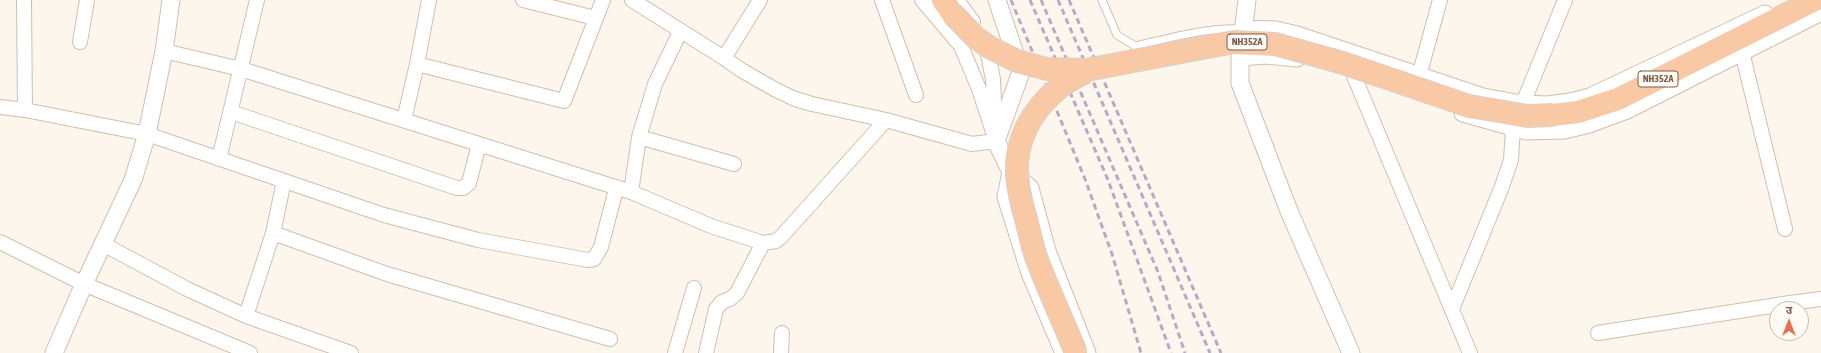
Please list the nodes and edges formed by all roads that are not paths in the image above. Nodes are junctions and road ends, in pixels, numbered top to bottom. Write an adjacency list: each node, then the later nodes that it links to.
1 (24, 0): 39 (street)
2 (87, 0): 26 (street)
3 (171, 0): 27 (street)
4 (257, 0): 33 (street)
5 (429, 0): 31 (street)
6 (523, 0): 23 (street)
7 (603, 0): 23 (street)
8 (632, 0): 25 (street)
9 (760, 0): 30 (street)
10 (882, 0): 36 (street)
11 (922, 0): 46 (street)
12 (943, 0): 32 (highway, NH352A, bridge)
13 (957, 0): 46 (street)
14 (996, 0): 46 (street)
15 (1102, 0): 24 (lane)
16 (1248, 0): 24 (street)
17 (1440, 0): 35 (street)
18 (1565, 0): 21 (street)
19 (1795, 0): 37 (street)
20 (1815, 0): 32 (highway, NH352A, bridge)
21 (1558, 7): 37 (street)
22 (1821, 12): 28 (street)
23 (595, 18): 31 (street)
24 (1244, 29): 29 (street); 35 (street)
25 (680, 32): 30 (street); 45 (street)
26 (80, 42)
27 (164, 51): 33 (street); 44 (street)
28 (1742, 52): 43 (street); 54 (street)
29 (1240, 57): 34 (street); 76 (street)
30 (724, 58): 42 (street)
31 (417, 64): 41 (street)
32 (1099, 68): 74 (highway, bridge)
33 (241, 69): 40 (street); 41 (street)
34 (1354, 76): 43 (street); 62 (street)
35 (1419, 76): 37 (street)
36 (916, 95)
37 (1522, 104): 43 (street)
38 (0, 107): 39 (street)
39 (25, 110): 44 (street)
40 (231, 112): 47 (street); 48 (street)
41 (404, 120): 47 (street)
42 (886, 120): 46 (street); 57 (street)
43 (1513, 128): 62 (street)
44 (147, 134): 48 (street); 58 (street)
45 (639, 137): 49 (street); 53 (street)
46 (996, 141): 50 (street)
47 (479, 144): 52 (street)
48 (219, 158): 51 (street)
49 (734, 164)
50 (1011, 172): 73 (street); 75 (street)
51 (284, 181): 52 (street); 55 (street)
52 (616, 189): 53 (street)
53 (631, 192): 57 (street)
54 (1785, 229)
55 (273, 233): 63 (street); 66 (street)
56 (0, 242): 59 (street)
57 (764, 243): 71 (street)
58 (103, 244): 59 (street); 63 (street)
59 (84, 284): 67 (street); 68 (street)
60 (694, 288): 70 (street)
61 (1821, 299): 65 (street)
62 (1452, 309): 77 (street)
63 (246, 316): 69 (street)
64 (782, 333): 72 (street)
65 (1598, 334)
66 (610, 339)
67 (244, 352)
68 (54, 353)
69 (351, 353)
70 (675, 353)
71 (706, 353)
72 (781, 353)
73 (1064, 353)
74 (1076, 353)
75 (1088, 353)
76 (1351, 353)
77 (1470, 353)

